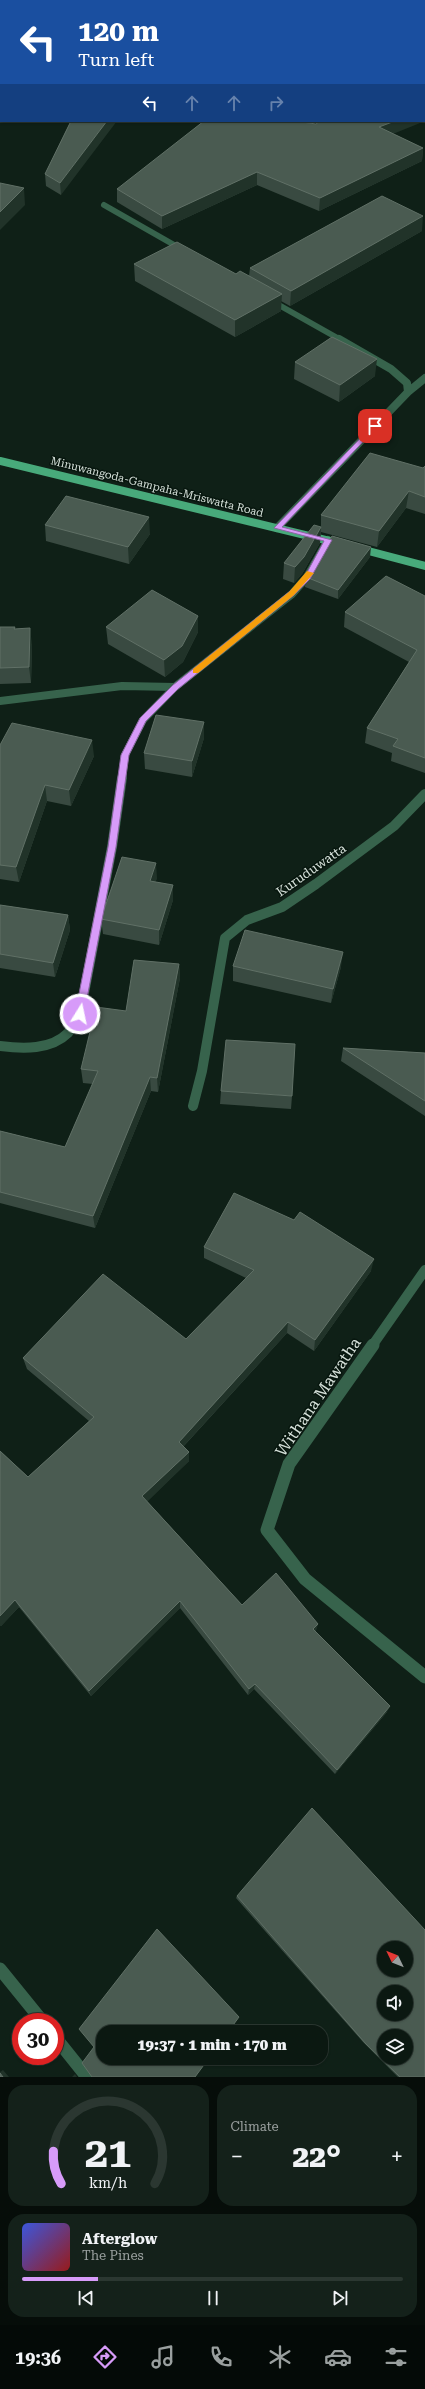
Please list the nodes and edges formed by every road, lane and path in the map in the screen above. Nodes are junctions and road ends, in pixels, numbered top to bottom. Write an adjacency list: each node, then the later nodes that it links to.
1 (104, 205): 2 (street)
2 (193, 256)
3 (261, 295): 5 (street)
4 (425, 378): 5 (street)
5 (408, 392): 7 (street)
6 (0, 461): 7 (main road, Minuwangoda-Gampaha-Mriswatta Road)
7 (277, 528): 8 (main road, Minuwangoda-Gampaha-Mriswatta Road)
8 (328, 540): 9 (main road, Minuwangoda-Gampaha-Mriswatta Road); 10 (street)
9 (425, 566)
10 (175, 687): 11 (street); 13 (street)
11 (0, 702)
12 (425, 794): 14 (street, Kuruduwatta)
13 (0, 1046)
14 (193, 1106)
15 (425, 1270): 16 (street, Withana Mawatha)
16 (425, 1677)
17 (0, 1969): 18 (street)
18 (36, 2013)
19 (64, 2048): 20 (street)
20 (87, 2077)

